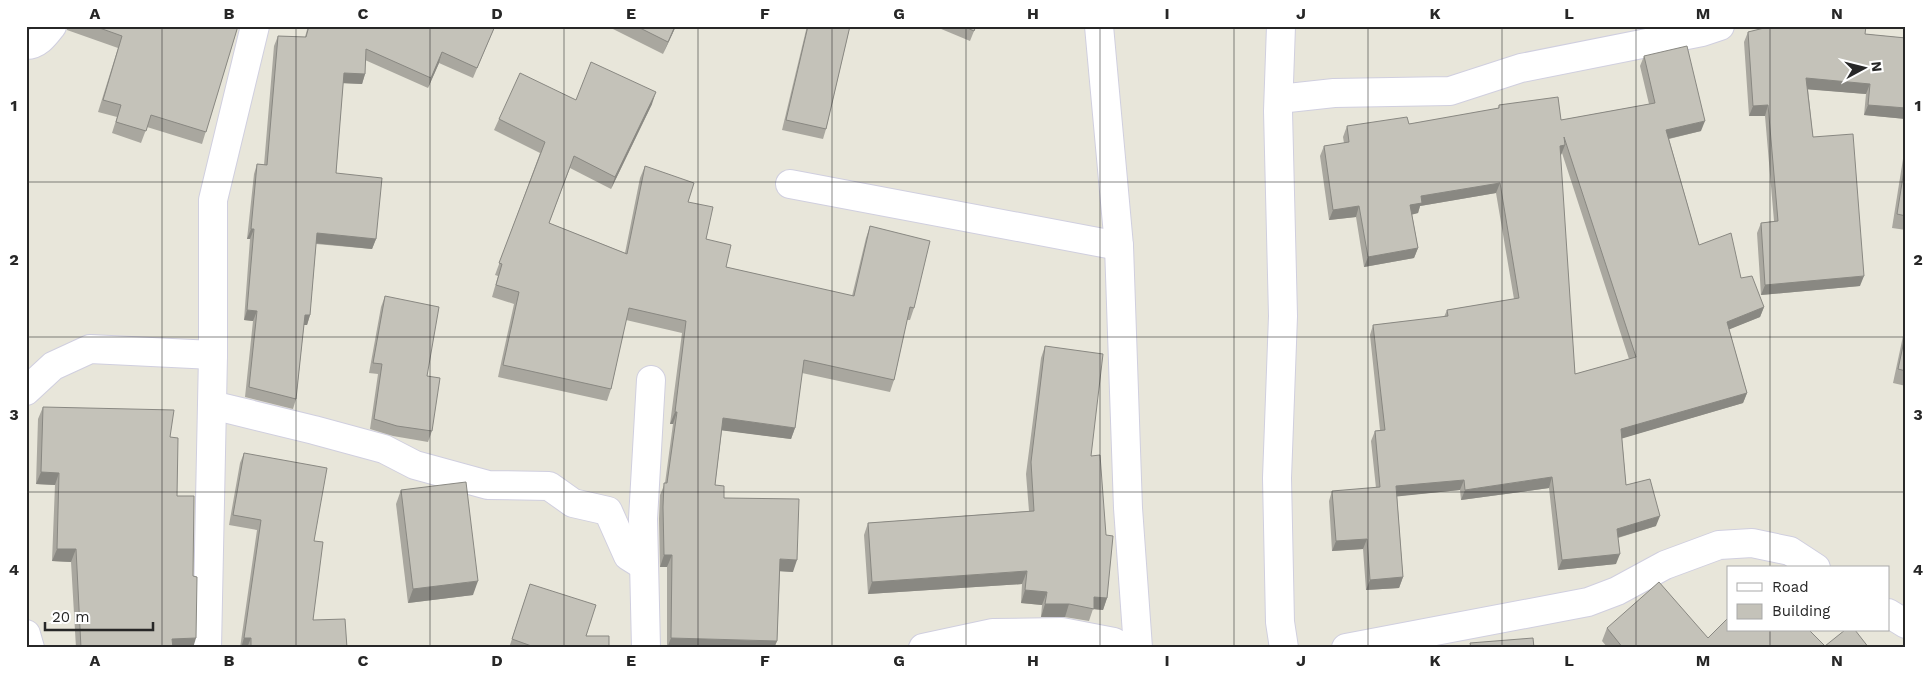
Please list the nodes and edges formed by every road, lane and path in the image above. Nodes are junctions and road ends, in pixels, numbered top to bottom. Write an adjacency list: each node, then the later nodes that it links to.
1 (52, 26): 6 (street)
2 (255, 26): 10 (street)
3 (1099, 26): 9 (street)
4 (1281, 26): 7 (street)
5 (1720, 26): 7 (street)
6 (26, 45)
7 (1279, 99): 26 (street)
8 (790, 184): 9 (street)
9 (1119, 246): 25 (street)
10 (213, 355): 12 (street); 13 (street)
11 (651, 380): 14 (street)
12 (26, 391)
13 (212, 405): 14 (street); 21 (street)
14 (644, 566): 22 (street)
15 (1813, 566): 27 (street)
16 (1890, 614): 17 (street)
17 (1906, 624)
18 (26, 634): 20 (street)
19 (957, 644): 23 (street); 24 (street)
20 (30, 648)
21 (207, 648)
22 (646, 648)
23 (923, 648)
24 (1121, 648)
25 (1138, 648)
26 (1284, 648)
27 (1346, 648)

